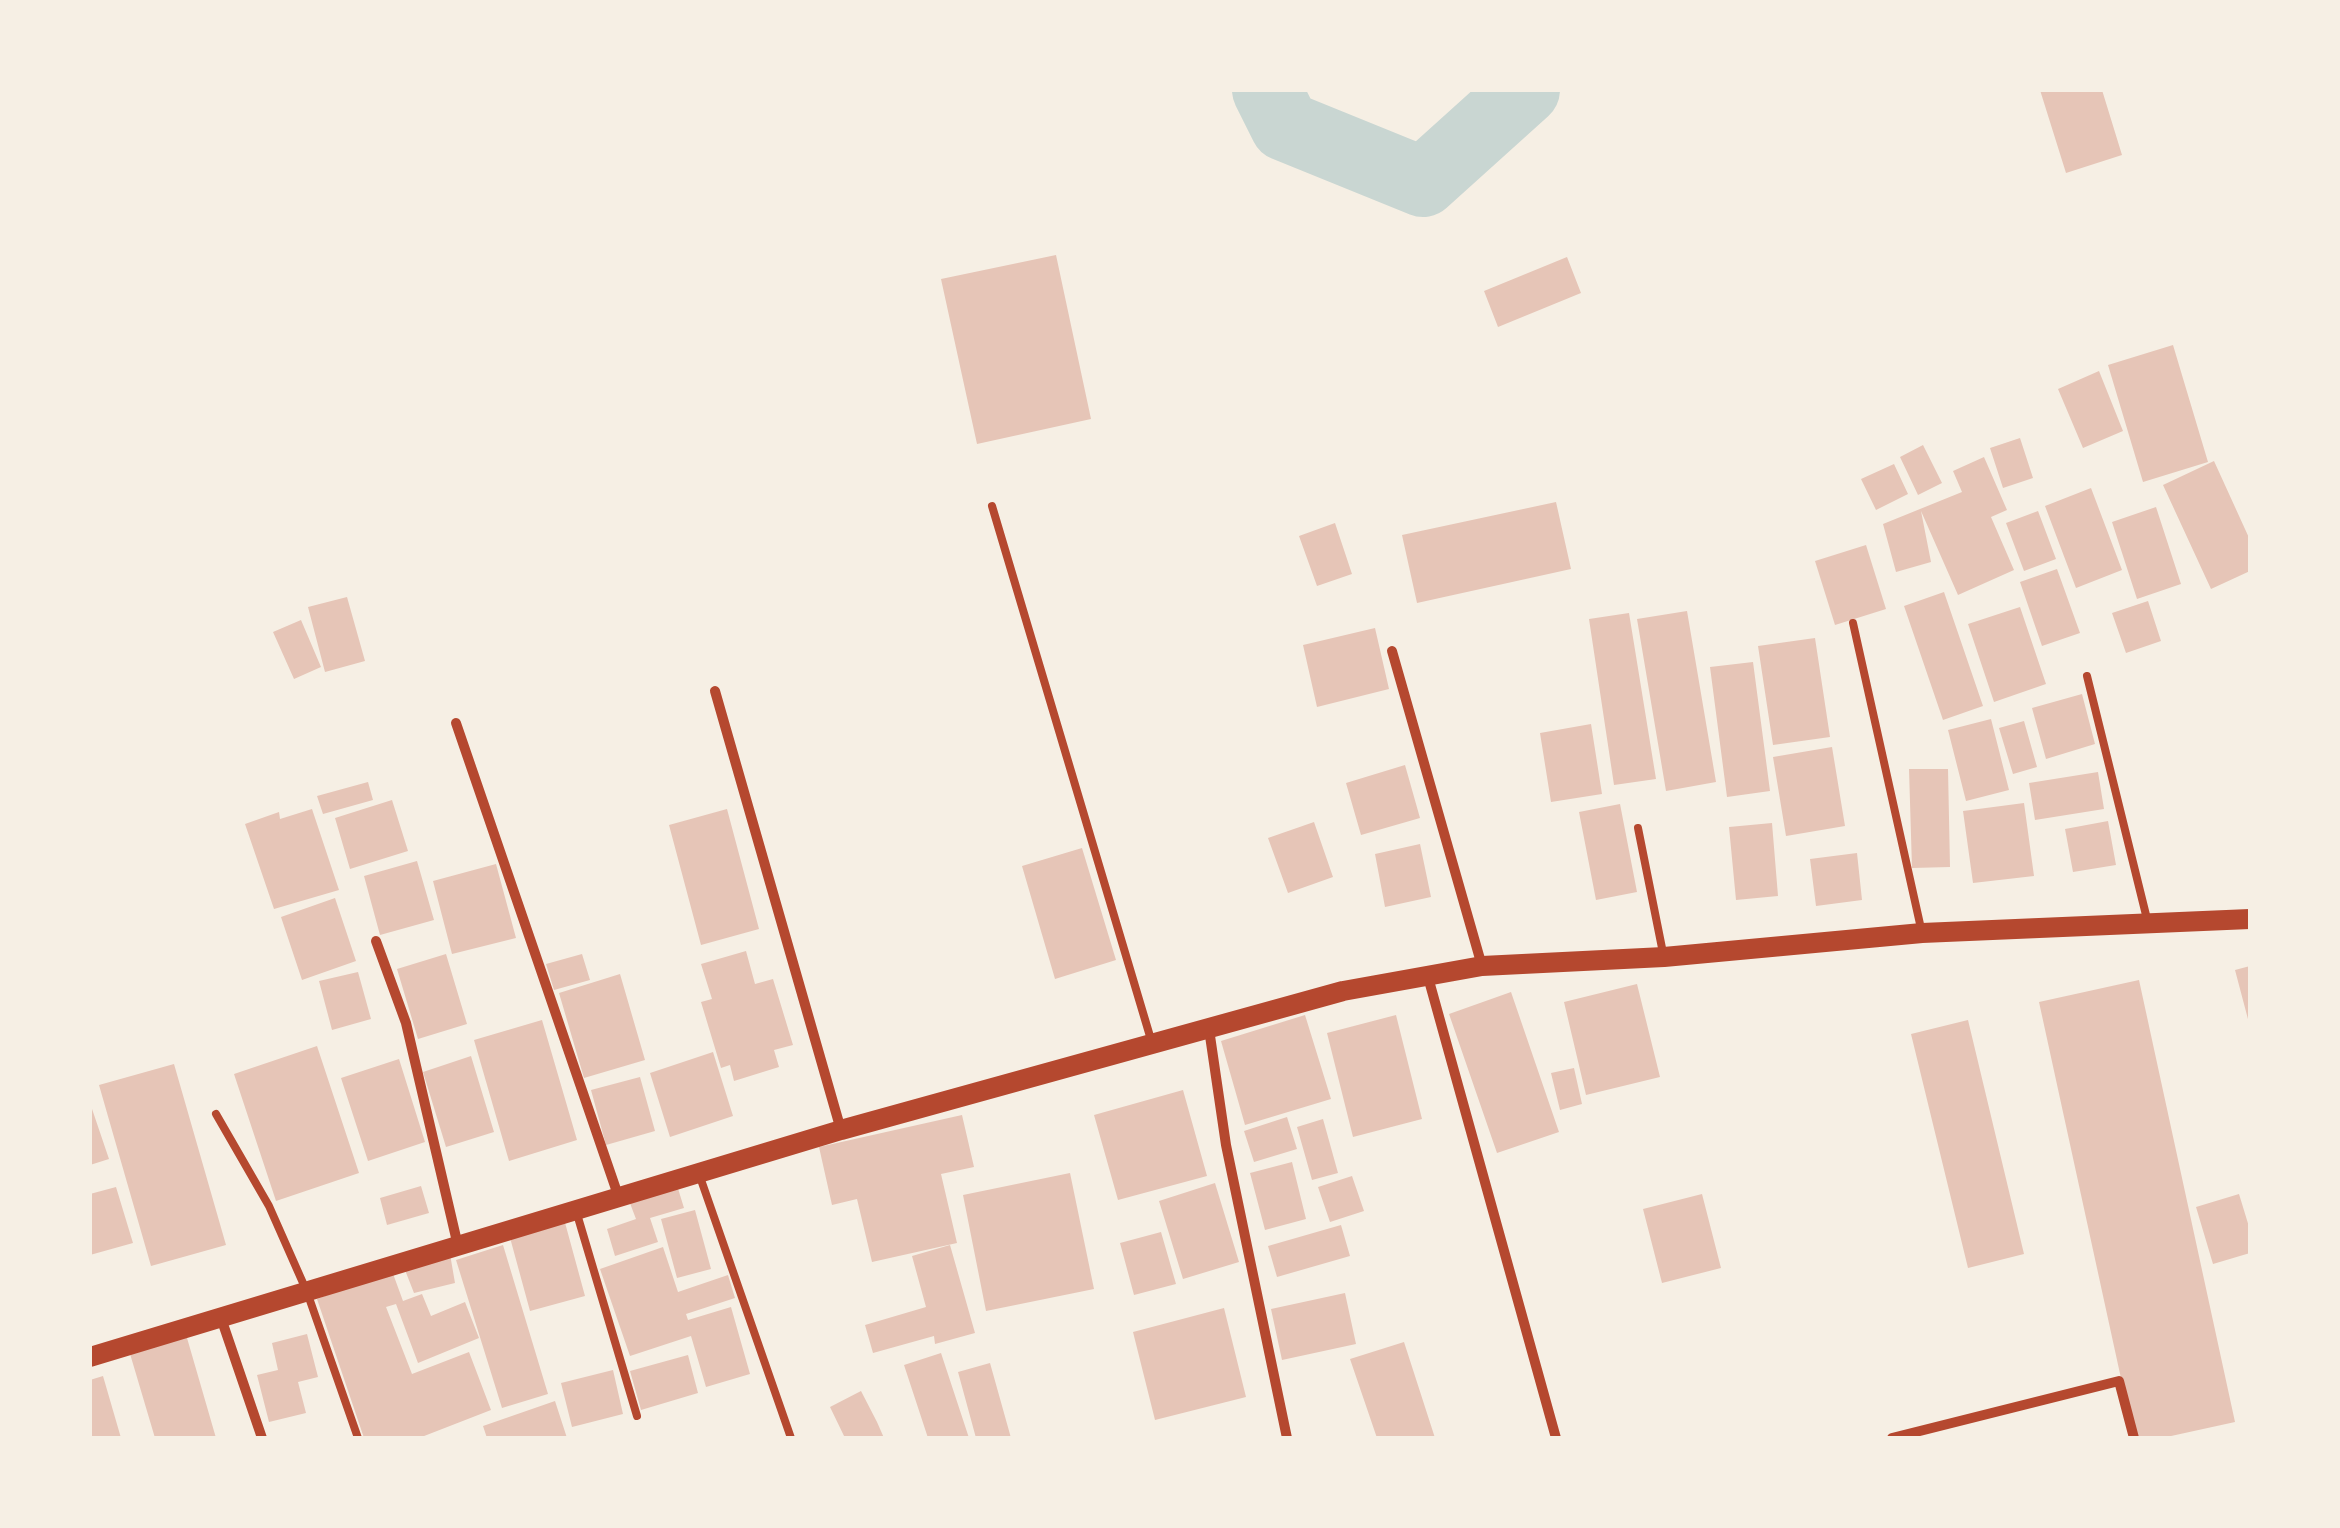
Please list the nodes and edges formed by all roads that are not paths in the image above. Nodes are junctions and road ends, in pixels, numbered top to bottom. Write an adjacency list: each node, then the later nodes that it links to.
1 (992, 506): 16 (lane)
2 (1852, 623): 10 (lane)
3 (1392, 650): 13 (street)
4 (2087, 676): 9 (lane)
5 (715, 691): 18 (street)
6 (456, 723): 20 (street)
7 (1638, 828): 12 (lane)
8 (2250, 918): 9 (main road)
9 (2148, 924): 10 (main road)
10 (1922, 933): 12 (main road)
11 (376, 941): 22 (street)
12 (1664, 957): 13 (main road)
13 (1482, 966): 14 (main road)
14 (1427, 975): 15 (main road); 31 (street)
15 (1209, 1028): 16 (main road); 30 (street)
16 (1152, 1043): 18 (main road)
17 (216, 1114): 23 (lane)
18 (841, 1130): 19 (main road)
19 (699, 1174): 20 (main road); 29 (lane)
20 (620, 1198): 21 (main road)
21 (576, 1212): 22 (main road); 26 (lane)
22 (458, 1247): 23 (main road)
23 (307, 1292): 24 (main road); 28 (lane)
24 (220, 1318): 25 (main road); 27 (street)
25 (90, 1358)
26 (638, 1416)
27 (262, 1438)
28 (358, 1438)
29 (792, 1438)
30 (1287, 1438)
31 (1556, 1438)
32 (1892, 1438): 33 (street)
33 (2134, 1438)

